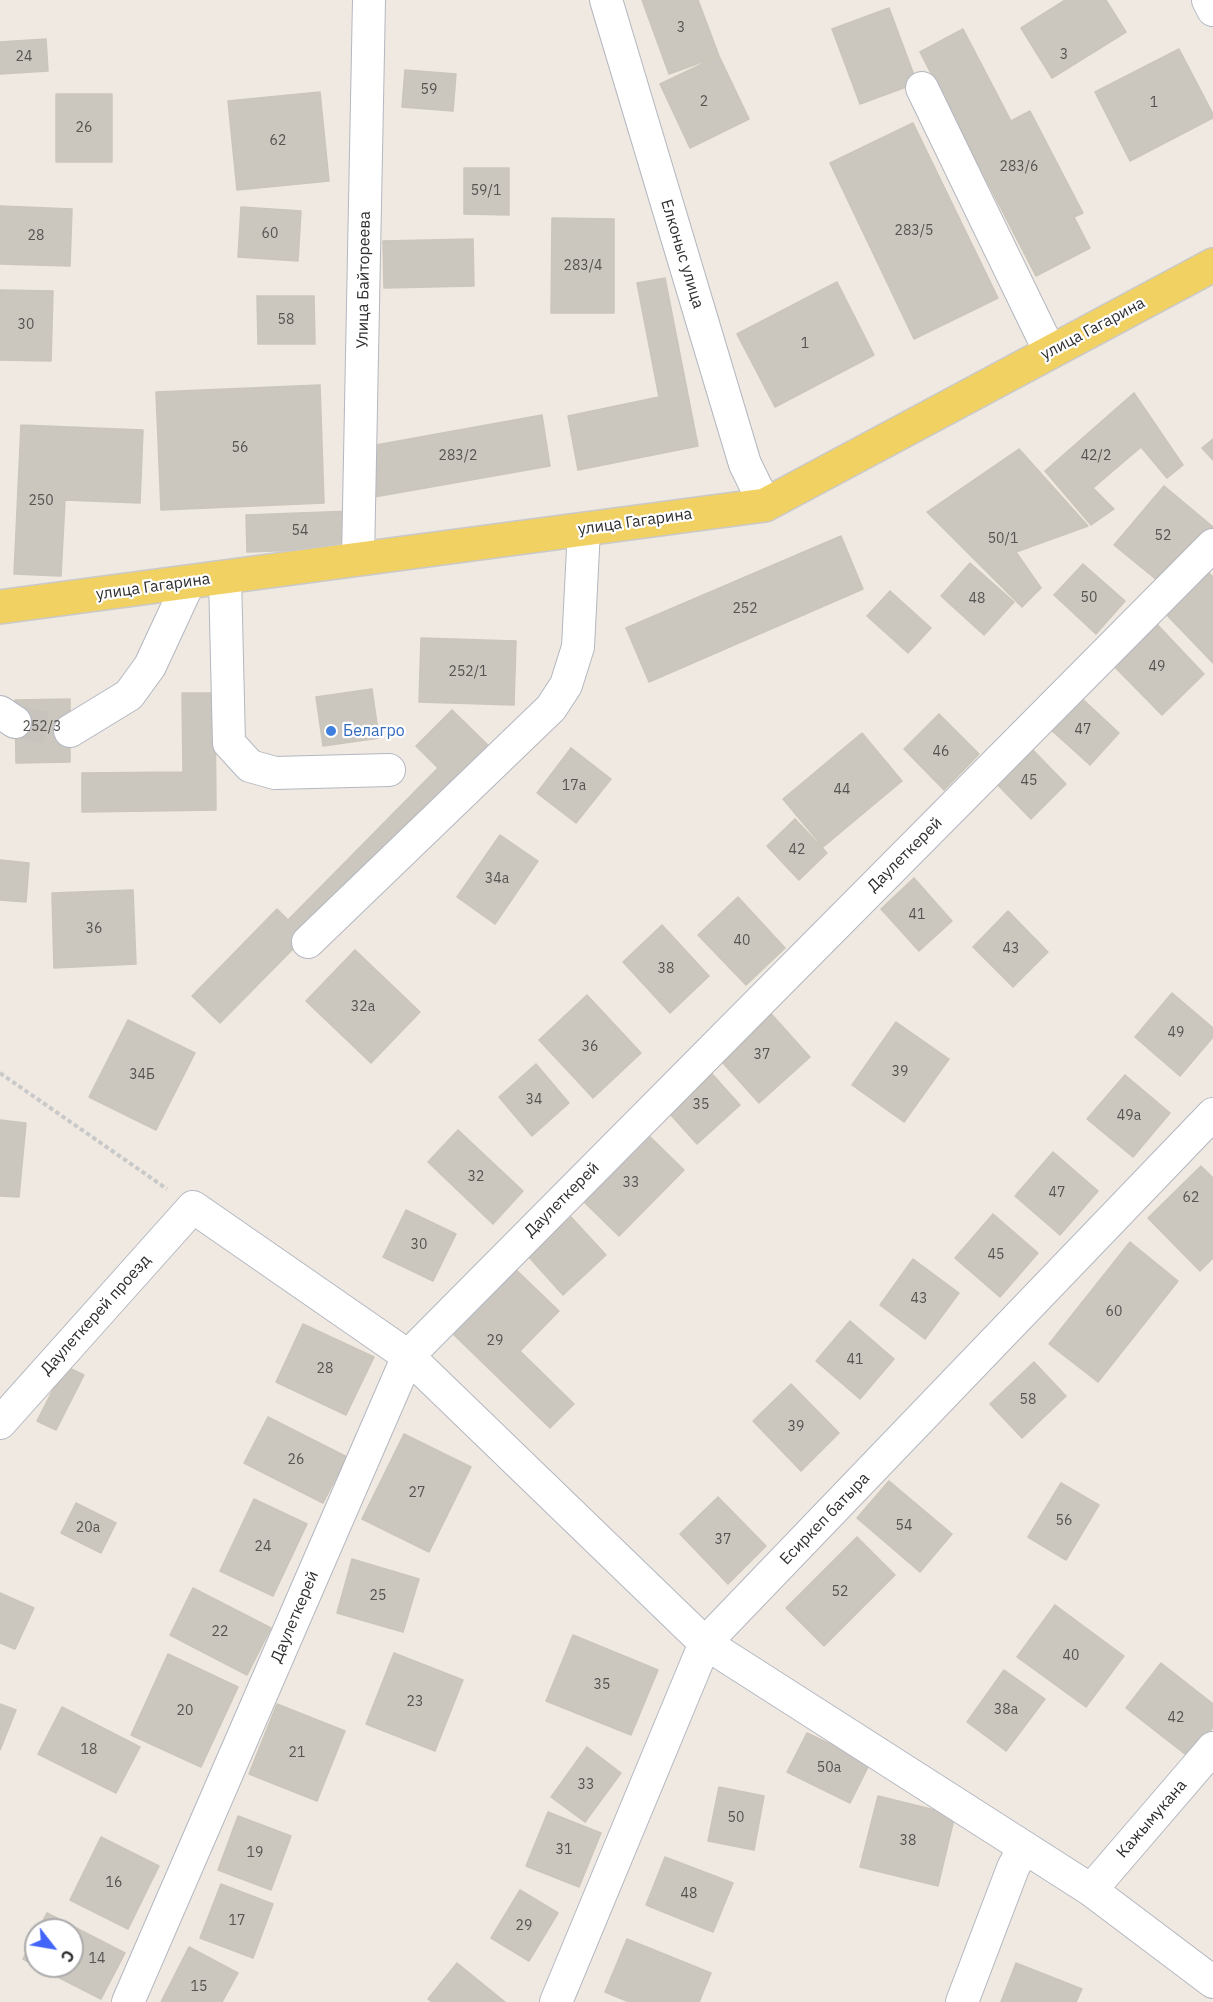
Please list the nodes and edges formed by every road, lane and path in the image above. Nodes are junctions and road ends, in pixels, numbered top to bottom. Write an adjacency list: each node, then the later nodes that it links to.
1 (369, 0): 11 (street, Улица Байтореева)
2 (606, 0): 8 (street, Елконыс улица)
3 (1208, 0): 4 (street)
4 (1213, 10)
5 (922, 88): 7 (street)
6 (1213, 264): 7 (main road, улица Гагарина)
7 (1050, 352): 8 (main road, улица Гагарина)
8 (765, 505): 9 (main road, улица Гагарина)
9 (584, 529): 11 (main road, улица Гагарина); 17 (street)
10 (1213, 545): 21 (street, Даулеткерей)
11 (358, 559): 12 (main road, улица Гагарина)
12 (225, 577): 13 (main road, улица Гагарина); 16 (street)
13 (189, 582): 14 (main road, улица Гагарина); 15 (street)
14 (0, 607)
15 (70, 731)
16 (389, 770)
17 (308, 942)
18 (0, 1073): 20 (path)
19 (1213, 1114): 23 (street, Есиркеп батыра)
20 (193, 1207): 21 (street); 22 (street, Даулеткерей проезд)
21 (408, 1356): 23 (street); 28 (street, Даулеткерей)
22 (0, 1423)
23 (705, 1643): 25 (street); 29 (street, Есиркеп батыра)
24 (1213, 1748): 26 (street, Кажымукана)
25 (1024, 1847): 26 (street); 30 (street)
26 (1091, 1890): 27 (street)
27 (1213, 1982)
28 (128, 2002)
29 (556, 2002)
30 (962, 2002)

